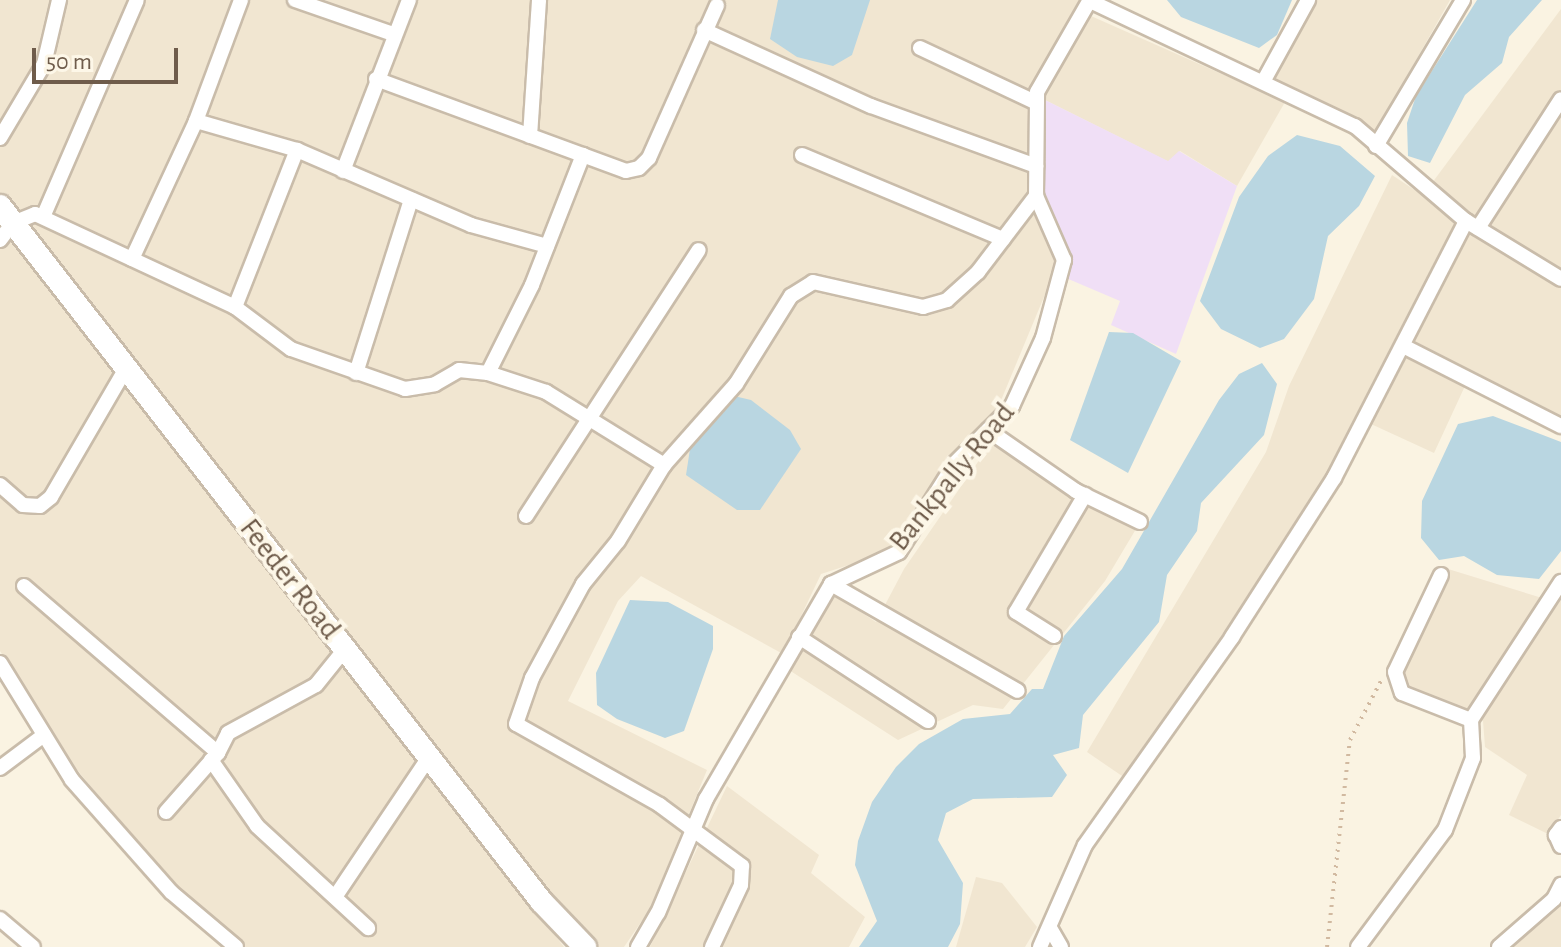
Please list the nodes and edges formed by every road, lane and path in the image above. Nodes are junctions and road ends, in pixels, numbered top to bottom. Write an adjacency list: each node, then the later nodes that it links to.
1 (59, 0): 21 (street)
2 (137, 0): 30 (street)
3 (241, 0): 18 (street)
4 (295, 0): 12 (street)
5 (409, 0): 12 (street)
6 (539, 0): 20 (street)
7 (1090, 0): 15 (street); 17 (street, Bankpally Road)
8 (1308, 0): 15 (street)
9 (1463, 0): 22 (street)
10 (714, 2): 11 (street)
11 (704, 30): 24 (street); 26 (street)
12 (393, 34): 14 (street)
13 (920, 48): 17 (street)
14 (376, 79): 20 (street); 27 (street)
15 (1263, 82): 22 (street)
16 (1561, 99): 19 (street)
17 (1037, 103): 26 (street, Bankpally Road)
18 (196, 121): 23 (street); 36 (street)
19 (1555, 121): 32 (street)
20 (530, 136): 24 (street)
21 (0, 138)
22 (1376, 146): 32 (street)
23 (297, 150): 27 (street); 38 (street)
24 (583, 155): 34 (street)
25 (802, 155): 33 (street)
26 (1036, 166): 28 (street, Bankpally Road)
27 (343, 171): 29 (street)
28 (1036, 196): 33 (street); 45 (street, Bankpally Road)
29 (411, 200): 34 (street); 41 (street)
30 (43, 217): 31 (street); 36 (street)
31 (4, 223): 40 (street, Feeder Road)
32 (1472, 224): 37 (street); 39 (street)
33 (1003, 239): 46 (street)
34 (547, 246): 42 (street)
35 (699, 250): 43 (street)
36 (132, 259): 38 (street)
37 (1561, 279)
38 (235, 307): 41 (street)
39 (1403, 346): 44 (street); 75 (street)
40 (126, 368): 47 (street); 57 (street, Feeder Road)
41 (356, 373): 42 (street)
42 (488, 373): 43 (street)
43 (588, 418): 46 (street); 49 (street)
44 (1561, 426)
45 (988, 430): 48 (street); 53 (street, Bankpally Road)
46 (664, 465): 69 (street)
47 (0, 485)
48 (1085, 495): 50 (street); 55 (street)
49 (526, 516)
50 (1140, 522)
51 (1441, 575): 59 (street)
52 (1561, 582): 61 (street)
53 (831, 584): 56 (street); 60 (street)
54 (24, 586): 64 (street)
55 (1054, 636)
56 (799, 637): 62 (street); 69 (street)
57 (345, 649): 64 (street); 65 (street, Feeder Road)
58 (0, 663): 63 (street)
59 (1395, 672): 61 (street); 84 (path)
60 (1018, 691)
61 (1471, 720): 85 (street)
62 (928, 721)
63 (44, 735): 66 (street); 79 (street)
64 (214, 756): 67 (street); 72 (street)
65 (429, 757): 72 (street); 76 (street, Feeder Road)
66 (0, 768)
67 (166, 812)
68 (1561, 828): 70 (street)
69 (693, 830): 80 (street); 81 (street)
70 (1561, 846)
71 (1561, 885): 77 (street)
72 (335, 897): 74 (street)
73 (0, 919): 78 (street)
74 (368, 928)
75 (1050, 928): 82 (street); 83 (street)
76 (579, 945)
77 (1500, 946)
78 (33, 947)
79 (236, 947)
80 (638, 947)
81 (712, 947)
82 (1040, 947)
83 (1061, 947)
84 (1327, 947)
85 (1358, 947)

